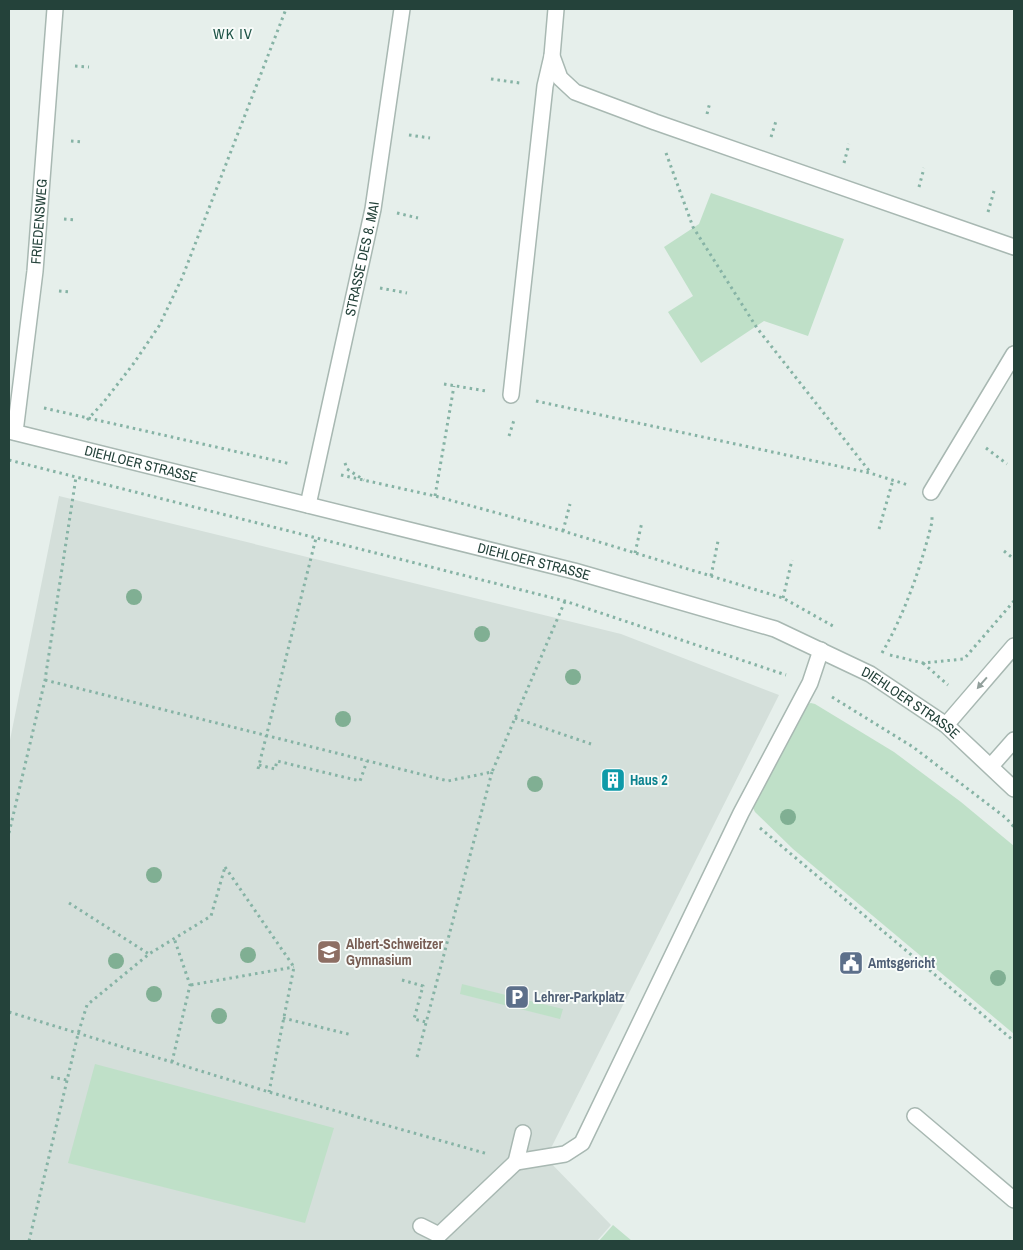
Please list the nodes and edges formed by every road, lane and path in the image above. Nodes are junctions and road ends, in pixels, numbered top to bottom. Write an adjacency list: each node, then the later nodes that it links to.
1 (55, 9): 12 (street, FRIEDENSWEG)
2 (286, 9): 13 (path)
3 (402, 9): 17 (street, STRASSE DES 8. MAI)
4 (556, 9): 5 (street)
5 (552, 56): 6 (street); 11 (street)
6 (655, 122): 7 (street); 18 (path)
7 (1014, 247)
8 (1014, 354): 21 (street)
9 (444, 384): 10 (path)
10 (454, 386): 11 (path); 22 (path)
11 (511, 395): 18 (path)
12 (18, 403): 13 (path); 14 (street, FRIEDENSWEG)
13 (88, 418): 17 (path)
14 (12, 432): 15 (street, DIEHLOER STRASSE)
15 (81, 448): 19 (path); 24 (street, DIEHLOER STRASSE)
16 (9, 460): 19 (path)
17 (316, 470): 22 (path); 24 (street, STRASSE DES 8. MAI)
18 (870, 473): 20 (path)
19 (76, 477): 28 (path); 43 (path)
20 (893, 480): 21 (path); 26 (path)
21 (931, 492): 42 (path)
22 (435, 496): 27 (path)
23 (570, 504): 27 (path)
24 (308, 506): 41 (street, DIEHLOER STRASSE)
25 (642, 522): 31 (path)
26 (878, 529)
27 (563, 531): 31 (path)
28 (316, 538): 36 (path); 47 (path)
29 (718, 542): 34 (path)
30 (1004, 551): 32 (path)
31 (635, 553): 34 (path)
32 (1014, 559)
33 (792, 560): 35 (path)
34 (711, 576): 35 (path)
35 (783, 598): 38 (path)
36 (564, 601): 44 (path); 45 (path)
37 (1014, 602): 42 (path)
38 (841, 630)
39 (1014, 646): 46 (street, one-way to 46)
40 (874, 649): 42 (path)
41 (821, 650): 44 (street); 46 (street, DIEHLOER STRASSE)
42 (882, 653)
43 (44, 680): 47 (path); 56 (path)
44 (810, 683): 54 (street); 55 (path)
45 (515, 718): 49 (path); 52 (path)
46 (946, 725): 51 (street, DIEHLOER STRASSE)
47 (266, 736): 50 (path); 50 (path)
48 (1014, 740): 51 (street)
49 (591, 744)
50 (367, 761): 52 (path)
51 (991, 766): 53 (street, DIEHLOER STRASSE)
52 (492, 772): 65 (path)
53 (1014, 789)
54 (741, 812): 68 (path); 76 (street)
55 (1014, 827)
56 (9, 833)
57 (69, 903): 59 (path)
58 (174, 938): 59 (path); 60 (path); 62 (path)
59 (149, 954): 66 (path)
60 (294, 967): 62 (path); 64 (path)
61 (402, 980): 65 (path)
62 (190, 985): 70 (path)
63 (9, 1012): 66 (path)
64 (284, 1018): 67 (path); 73 (path)
65 (426, 1022): 69 (path)
66 (78, 1034): 70 (path); 72 (path)
67 (352, 1035)
68 (1014, 1041)
69 (417, 1057)
70 (172, 1062): 73 (path)
71 (51, 1077): 72 (path)
72 (67, 1080): 79 (path)
73 (269, 1092): 76 (path)
74 (915, 1116): 77 (street)
75 (523, 1133): 76 (street)
76 (516, 1162): 78 (street)
77 (1014, 1200)
78 (421, 1226)
79 (29, 1241)

